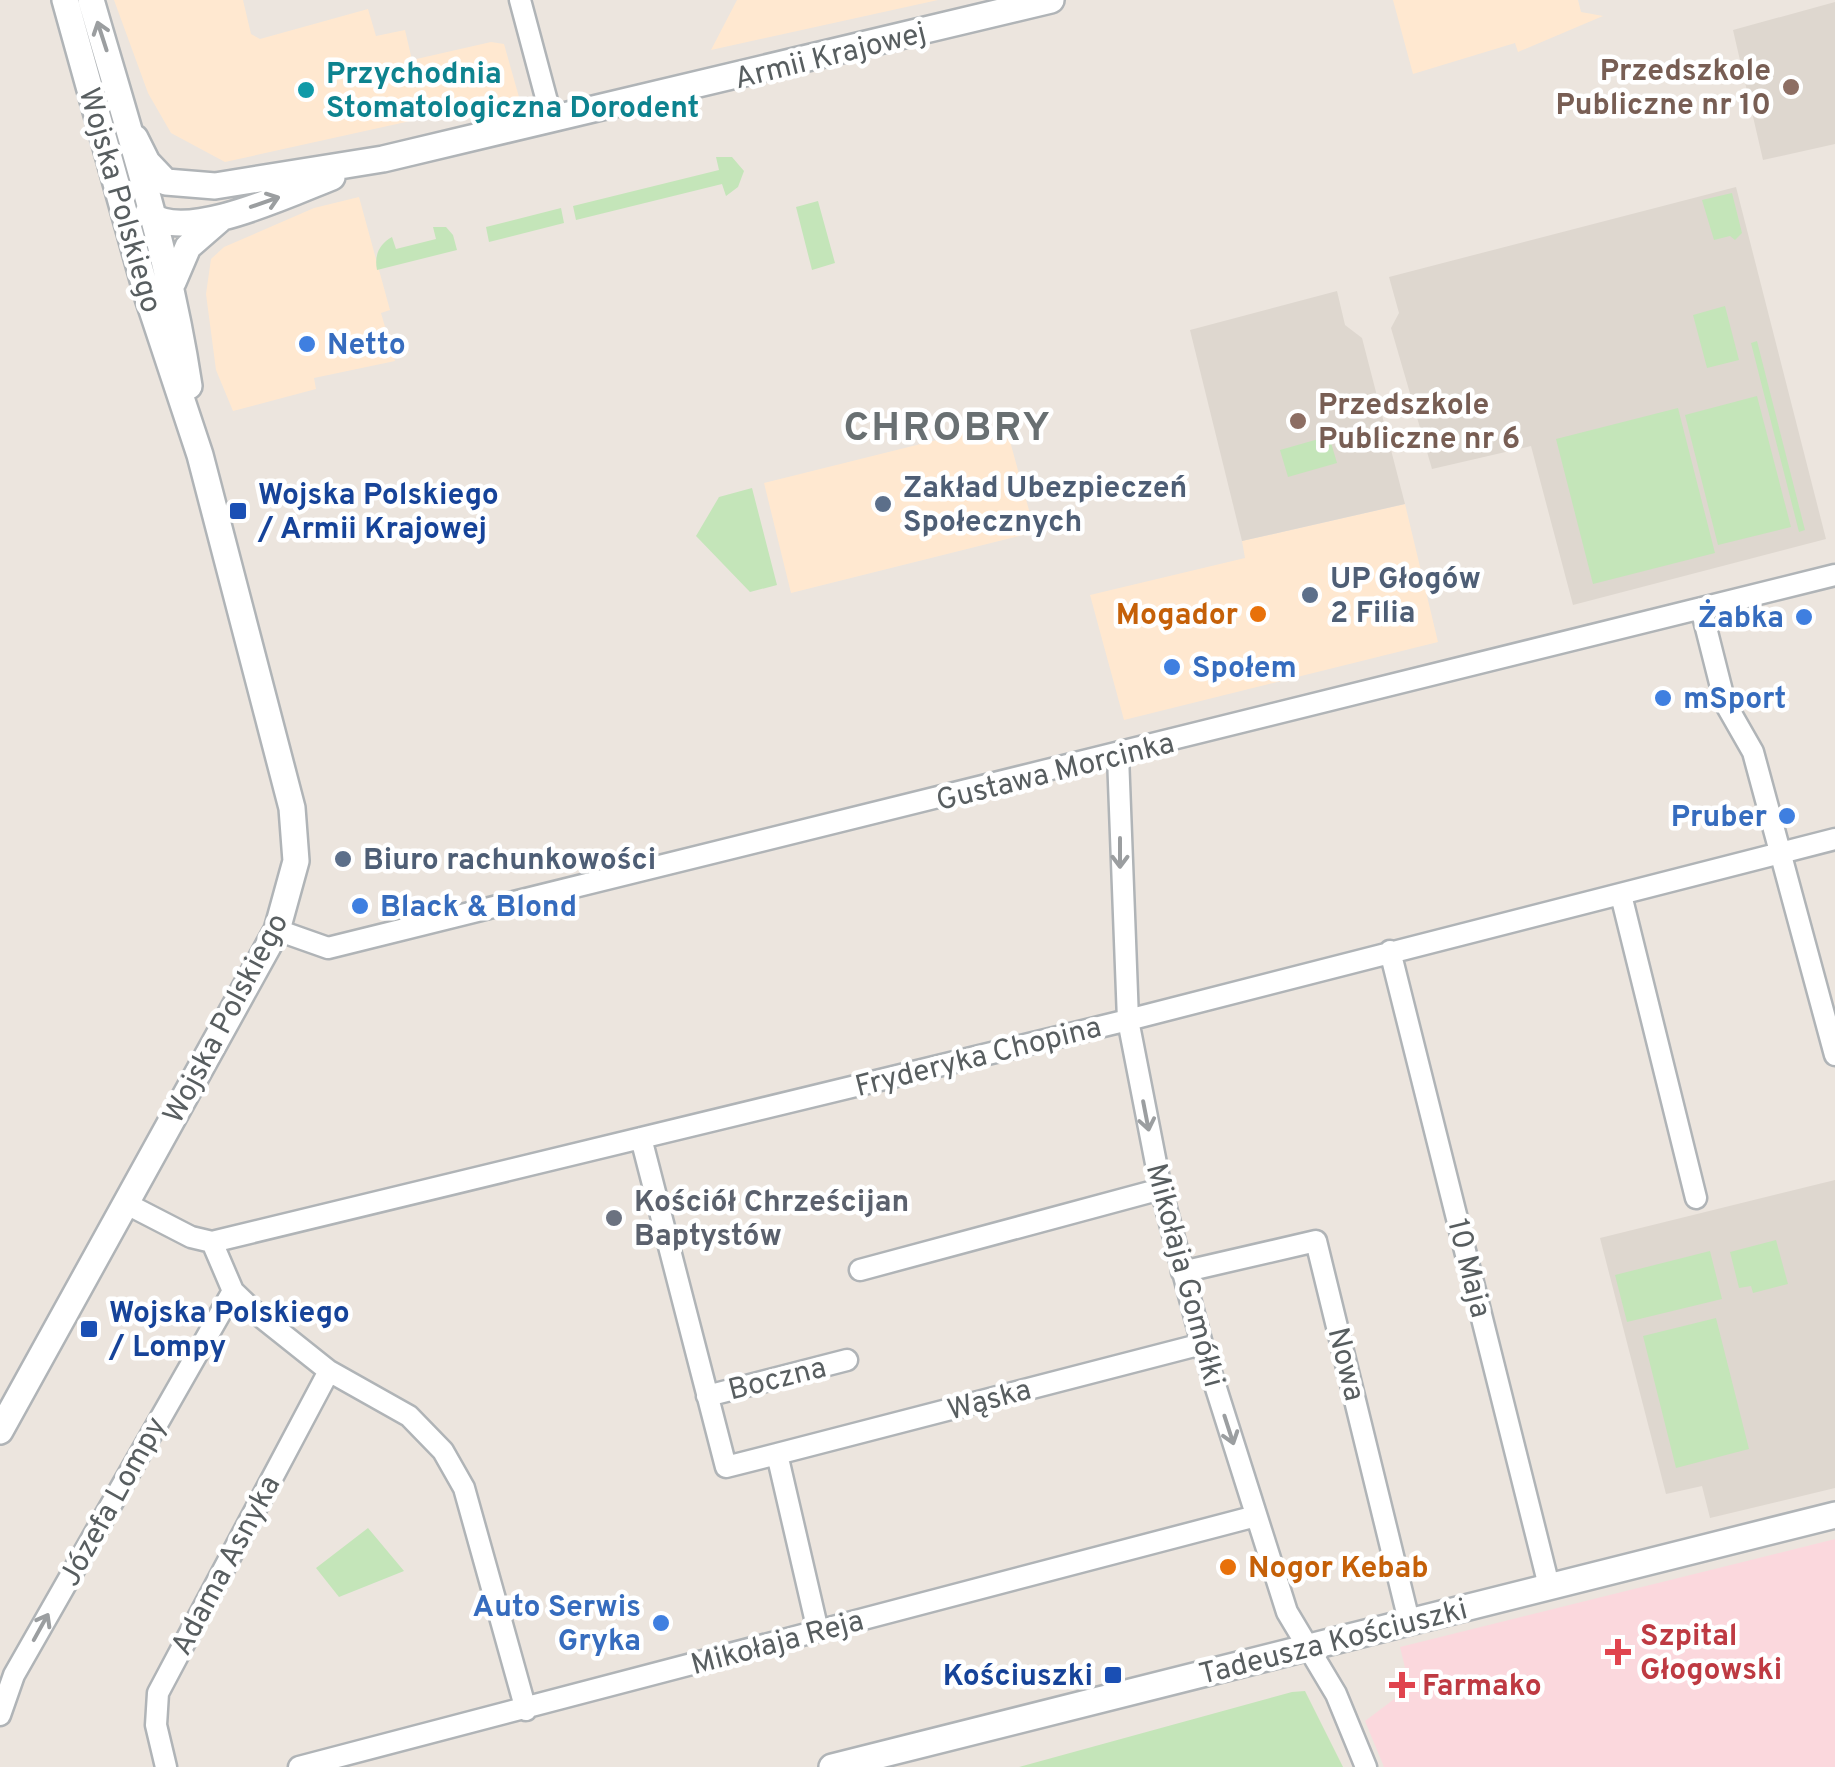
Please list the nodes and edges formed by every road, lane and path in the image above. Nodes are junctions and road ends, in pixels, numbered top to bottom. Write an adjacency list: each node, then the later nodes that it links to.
1 (65, 0): 7 (street, Wojska Polskiego)
2 (91, 0): 6 (street, Wojska Polskiego, one-way to 2)
3 (520, 0): 5 (street)
4 (1051, 0): 5 (street, Armii Krajowej)
5 (552, 120): 8 (street, Armii Krajowej)
6 (135, 138): 9 (street, Armii Krajowej); 11 (street, Wojska Polskiego)
7 (105, 147): 11 (street); 13 (street, Wojska Polskiego)
8 (374, 160): 9 (street, Armii Krajowej); 10 (street, Armii Krajowej, one-way to 8)
9 (215, 186): 11 (street, Armii Krajowej)
10 (224, 217): 11 (street, Armii Krajowej); 12 (street, Armii Krajowej)
11 (157, 220): 12 (street, Wojska Polskiego); 13 (street)
12 (173, 282): 14 (street, Wojska Polskiego)
13 (146, 290): 14 (street, Wojska Polskiego)
14 (200, 455): 21 (street, Wojska Polskiego)
15 (1835, 575): 16 (street, Gustawa Morcinka)
16 (1701, 608): 17 (street, Gustawa Morcinka); 19 (street)
17 (1118, 756): 21 (street, Gustawa Morcinka); 23 (street, Mikołaja Gomółki, one-way to 23)
18 (1835, 839): 19 (street, Fryderyka Chopina)
19 (1779, 853): 20 (street, Fryderyka Chopina); 24 (street)
20 (1621, 894): 22 (street, Fryderyka Chopina); 27 (street)
21 (276, 930): 28 (street, Wojska Polskiego)
22 (1390, 951): 23 (street, Fryderyka Chopina); 41 (street, 10 Maja)
23 (1128, 1020): 25 (street, Fryderyka Chopina); 26 (street, Mikołaja Gomółki, one-way to 26)
24 (1835, 1055)
25 (640, 1138): 29 (street, Fryderyka Chopina); 36 (street)
26 (1161, 1189): 30 (street); 31 (street, Mikołaja Gomółki)
27 (1696, 1198)
28 (126, 1203): 29 (street); 37 (street, Wojska Polskiego)
29 (212, 1242): 32 (street)
30 (860, 1270)
31 (1182, 1272): 33 (street, Mikołaja Gomółki); 42 (street, Nowa)
32 (233, 1291): 35 (street); 46 (street, Józefa Lompy, one-way to 32)
33 (1202, 1344): 38 (street, Wąska); 40 (street, Mikołaja Gomółki, one-way to 40)
34 (847, 1360): 36 (street, Boczna)
35 (329, 1371): 45 (street); 47 (street, Adama Asnyka)
36 (707, 1396): 38 (street, Wąska)
37 (0, 1431)
38 (777, 1454): 43 (street)
39 (1835, 1515): 41 (street, Tadeusza Kościuszki)
40 (1256, 1516): 43 (street, Mikołaja Reja); 44 (street, Mikołaja Gomółki)
41 (1549, 1586): 42 (street, Tadeusza Kościuszki)
42 (1410, 1621): 44 (street, Tadeusza Kościuszki)
43 (818, 1631): 45 (street, Mikołaja Reja)
44 (1308, 1646): 49 (street, Tadeusza Kościuszki); 50 (street, Mikołaja Gomółki)
45 (526, 1710): 48 (street, Mikołaja Reja)
46 (0, 1715)
47 (166, 1767)
48 (298, 1767)
49 (832, 1767)
50 (1366, 1767)

